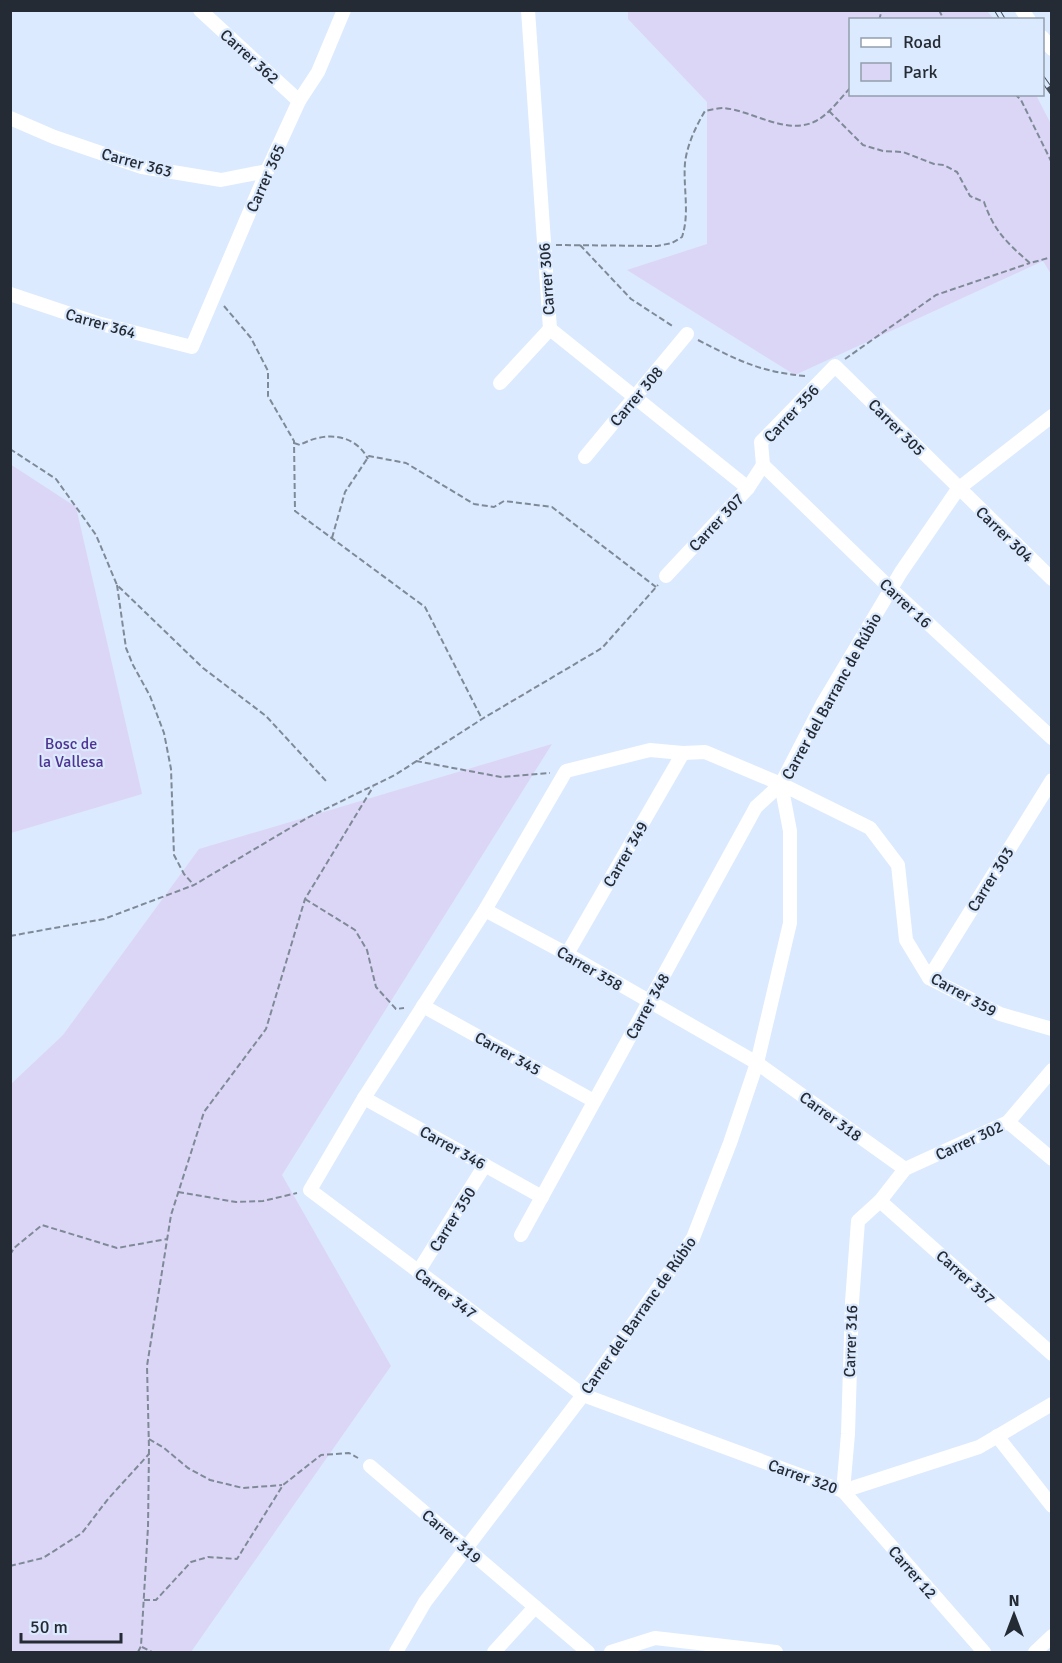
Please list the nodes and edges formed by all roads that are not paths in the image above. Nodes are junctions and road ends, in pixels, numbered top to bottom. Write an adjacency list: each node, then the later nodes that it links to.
1 (200, 10): 4 (street, Carrer 362)
2 (344, 10): 4 (street, Carrer 365)
3 (528, 10): 8 (street, Carrer 306)
4 (300, 101): 6 (street, Carrer 365)
5 (10, 118): 6 (street, Carrer 363)
6 (267, 171): 10 (street, Carrer 365)
7 (10, 294): 10 (street, Carrer 364)
8 (550, 329): 12 (street); 13 (street, Carrer 306)
9 (687, 334): 13 (street, Carrer 308)
10 (192, 347)
11 (835, 366): 16 (street, Carrer 356); 18 (street, Carrer 305)
12 (500, 383)
13 (635, 397): 15 (street, Carrer 308); 17 (street, Carrer 306)
14 (1052, 416): 18 (street, Carrer del Barranc de Rúbio)
15 (585, 457)
16 (763, 465): 17 (street, Carrer 307); 21 (street, Carrer 16)
17 (748, 488): 19 (street, Carrer 307)
18 (958, 489): 20 (street, Carrer 304); 21 (street, Carrer del Barranc de Rúbio)
19 (666, 576)
20 (1052, 579)
21 (891, 589): 22 (street, Carrer 16); 25 (street, Carrer del Barranc de Rúbio)
22 (1052, 738)
23 (683, 753): 25 (street, Carrer 359); 26 (street, Carrer 359); 27 (street, Carrer 349)
24 (1052, 780): 28 (street, Carrer 303)
25 (781, 784): 28 (street, Carrer 359); 29 (street, Carrer 348); 32 (street, Carrer del Barranc de Rúbio)
26 (485, 910): 27 (street, Carrer 358); 30 (street)
27 (567, 954): 29 (street, Carrer 358)
28 (928, 978): 31 (street, Carrer 359)
29 (649, 1002): 32 (street, Carrer 358); 35 (street, Carrer 348)
30 (423, 1006): 34 (street); 35 (street, Carrer 345)
31 (1052, 1029)
32 (757, 1063): 39 (street, Carrer 318); 45 (street, Carrer del Barranc de Rúbio)
33 (1052, 1070): 36 (street, Carrer 302)
34 (364, 1098): 38 (street, Carrer 346); 43 (street, Carrer 347)
35 (594, 1101): 40 (street, Carrer 348)
36 (1008, 1122): 37 (street); 39 (street, Carrer 302)
37 (1052, 1159)
38 (485, 1165): 40 (street, Carrer 346); 43 (street, Carrer 350)
39 (905, 1169): 41 (street, Carrer 302)
40 (542, 1197): 42 (street, Carrer 348)
41 (880, 1201): 44 (street, Carrer 357); 49 (street, Carrer 316)
42 (521, 1235)
43 (418, 1272): 45 (street, Carrer 347)
44 (1052, 1354)
45 (583, 1395): 49 (street, Carrer 320); 51 (street, Carrer del Barranc de Rúbio)
46 (1052, 1404): 47 (street, Carrer 320)
47 (998, 1436): 49 (street, Carrer 320); 50 (street)
48 (370, 1466): 51 (street, Carrer 319)
49 (843, 1491): 59 (street, Carrer 12)
50 (1052, 1506)
51 (465, 1548): 52 (street, Carrer 319); 54 (street, Carrer del Barranc de Rúbio)
52 (535, 1607): 55 (street); 56 (street, Carrer 319)
53 (1052, 1636): 60 (street)
54 (396, 1653)
55 (494, 1653)
56 (588, 1653)
57 (611, 1653): 58 (street)
58 (776, 1653)
59 (984, 1653)
60 (1035, 1653)

